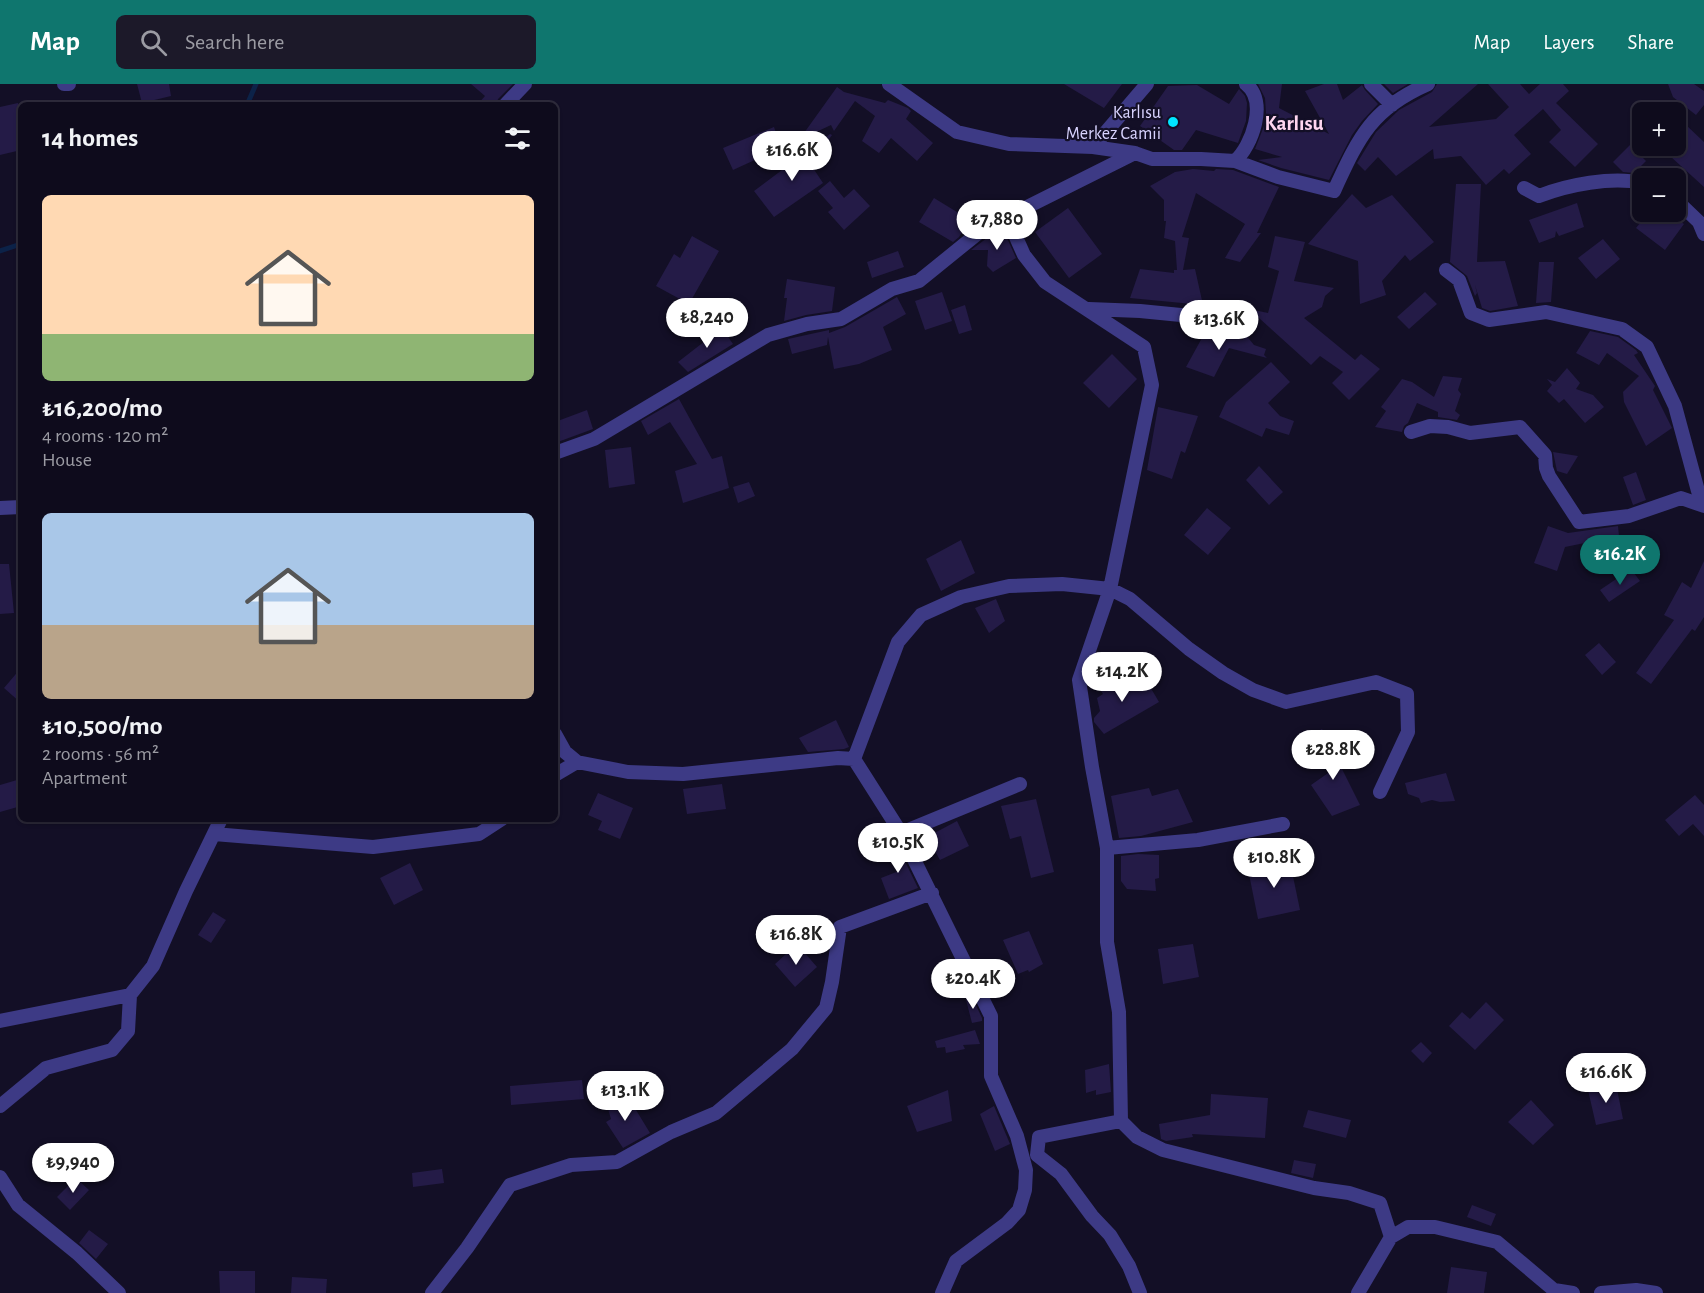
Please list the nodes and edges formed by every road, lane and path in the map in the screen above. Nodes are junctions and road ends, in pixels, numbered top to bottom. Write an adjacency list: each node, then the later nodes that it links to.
1 (64, 84): 2 (street)
2 (69, 84)
3 (525, 84): 9 (street)
4 (889, 84): 11 (street)
5 (1147, 84): 11 (street)
6 (1246, 84): 13 (street)
7 (1371, 84): 10 (street)
8 (1428, 84): 10 (street)
9 (508, 102)
10 (1392, 105): 13 (street)
11 (1093, 147): 12 (street)
12 (1135, 153): 13 (street); 17 (street)
13 (1234, 162)
14 (1632, 183): 15 (street)
15 (1524, 188)
16 (1686, 210): 18 (street)
17 (1007, 217): 20 (street); 23 (street)
18 (1704, 234)
19 (1446, 270): 24 (street)
20 (1088, 309): 21 (street); 28 (street)
21 (1242, 321)
22 (1411, 432): 25 (street)
23 (558, 452)
24 (1704, 501)
25 (1704, 506)
26 (18, 507): 27 (street)
27 (0, 508)
28 (1110, 589): 30 (street); 34 (street); 40 (street)
29 (558, 739): 31 (street)
30 (854, 759): 31 (street); 38 (street)
31 (577, 762): 32 (street)
32 (558, 773)
33 (1020, 784): 38 (street)
34 (1380, 792)
35 (219, 822): 39 (street)
36 (497, 822): 39 (street)
37 (1283, 824): 40 (street)
38 (901, 833): 41 (street)
39 (214, 834): 42 (street)
40 (1107, 848): 45 (street)
41 (932, 892): 49 (street); 50 (street)
42 (130, 995): 43 (street); 44 (street)
43 (0, 1021)
44 (0, 1106)
45 (1121, 1121): 47 (street); 51 (street)
46 (0, 1177): 48 (street)
47 (1391, 1236): 52 (street); 53 (street)
48 (119, 1293)
49 (432, 1293)
50 (942, 1293)
51 (1140, 1293)
52 (1358, 1293)
53 (1573, 1293)
54 (1601, 1293): 55 (street)
55 (1656, 1293)

